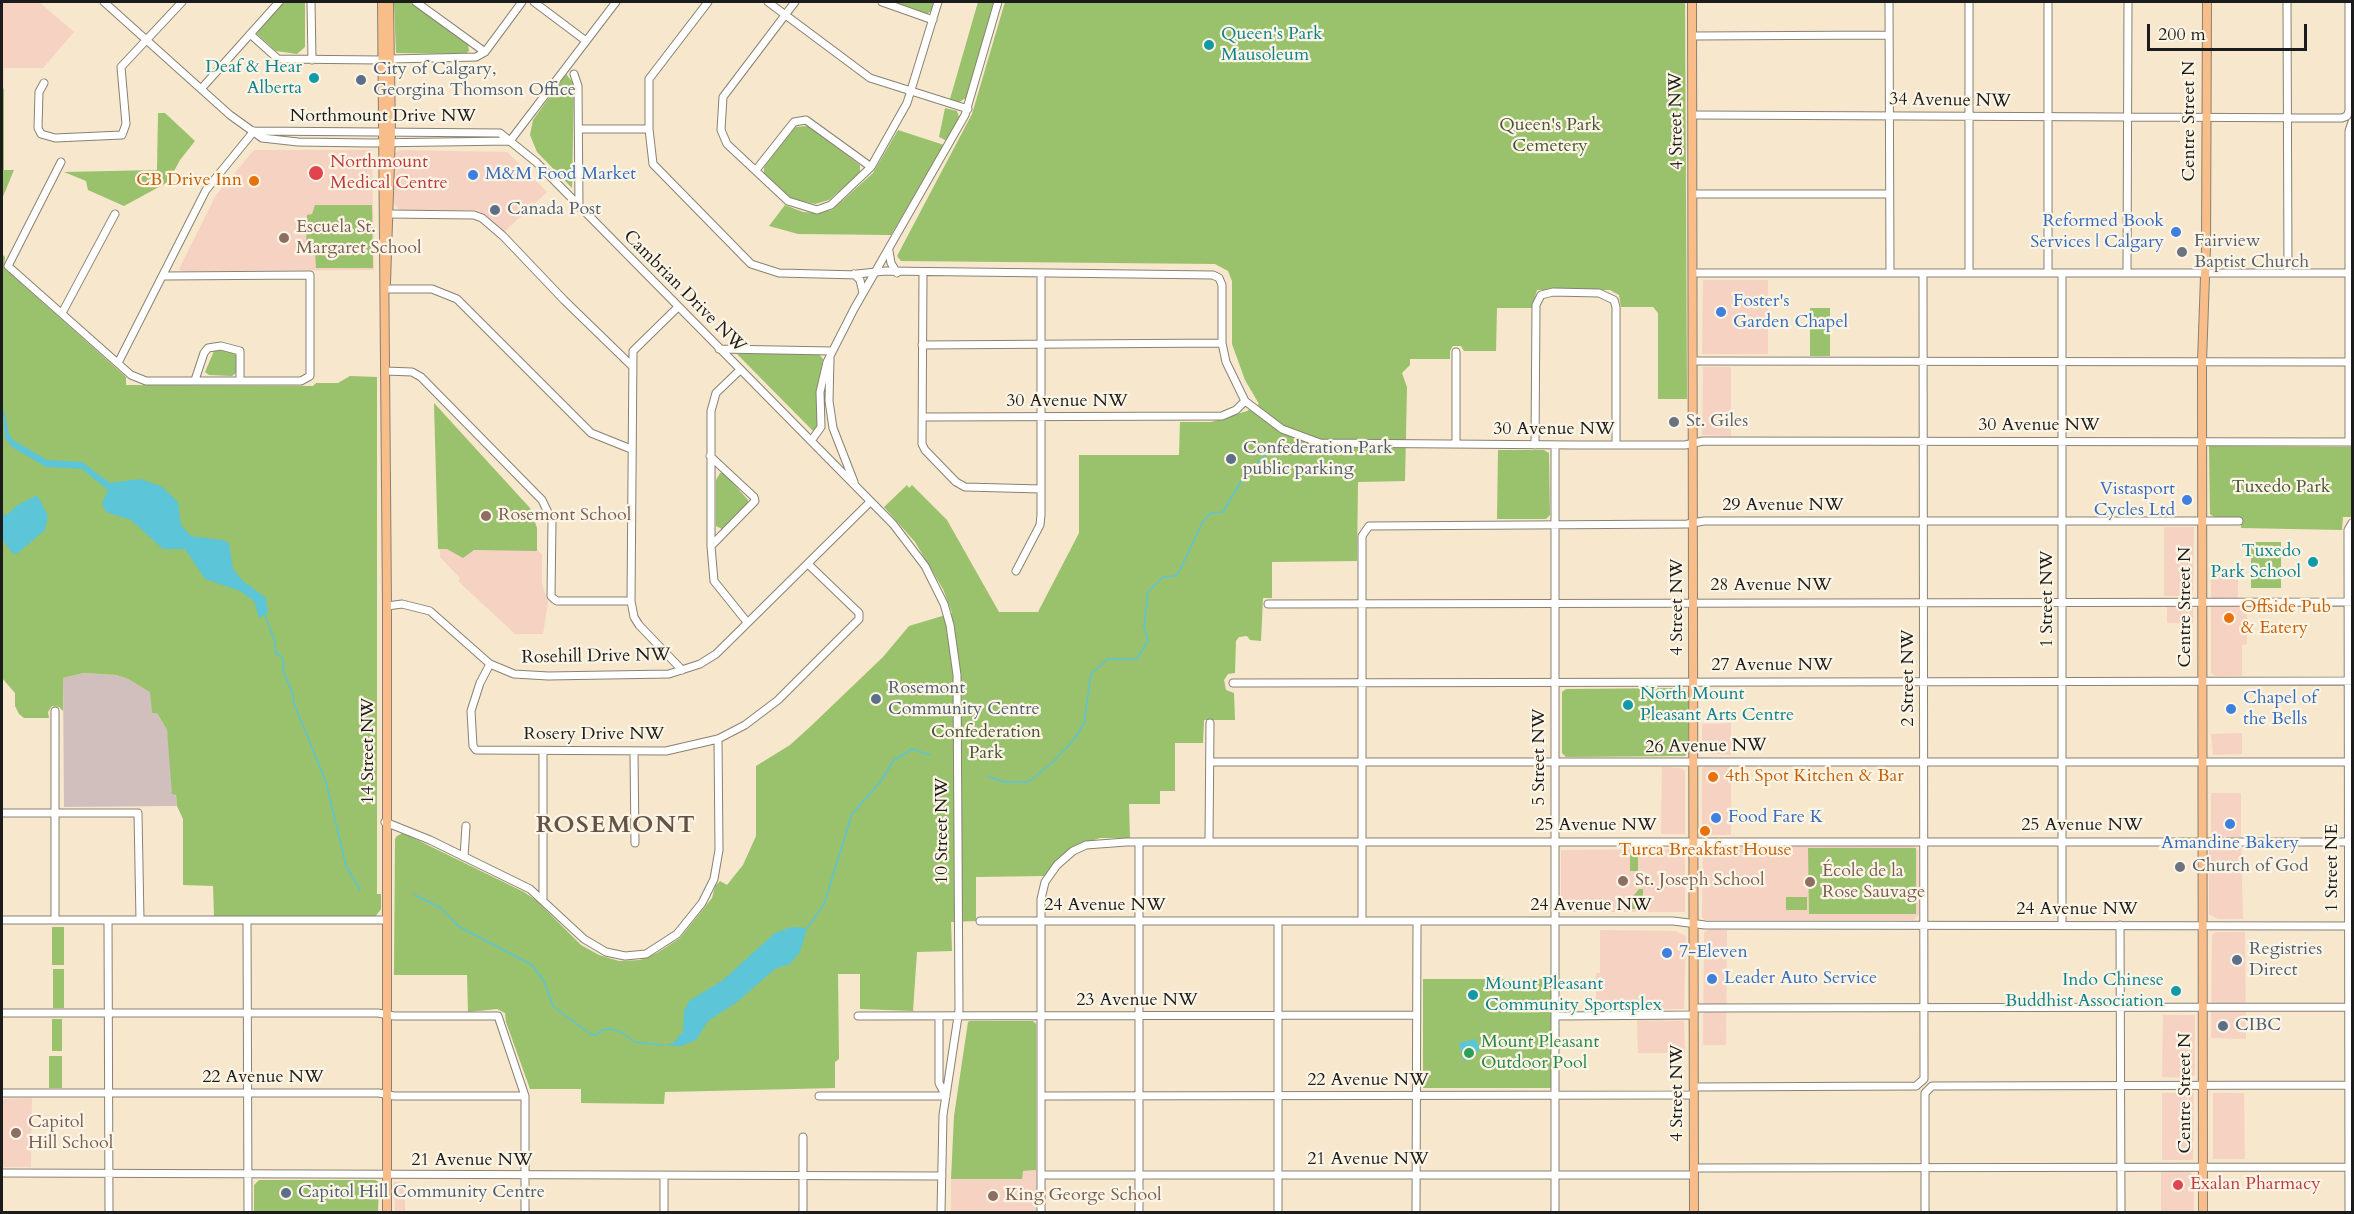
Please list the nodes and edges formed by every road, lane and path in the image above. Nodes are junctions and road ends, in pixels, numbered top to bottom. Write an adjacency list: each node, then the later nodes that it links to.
1 (104, 2): 30 (street, Northmount Drive NW)
2 (183, 2): 30 (street)
3 (279, 2): 27 (street)
4 (311, 2): 34 (street)
5 (382, 2): 35 (main road, 14 Street NW)
6 (389, 2): 35 (main road, 14 Street NW)
7 (416, 2): 33 (street)
8 (522, 2): 33 (street)
9 (534, 2): 31 (street)
10 (616, 2): 31 (street)
11 (708, 2): 50 (street)
12 (768, 2): 25 (street)
13 (795, 2): 25 (street)
14 (884, 2): 26 (street)
15 (938, 2): 26 (street)
16 (998, 2): 40 (street, 10 Street NW)
17 (1692, 2): 29 (main road, 4 Street NW)
18 (1889, 2): 28 (street)
19 (1969, 2): 43 (street)
20 (2048, 2): 44 (street)
21 (2128, 2): 45 (street)
22 (2207, 2): 46 (main road, Centre Street N)
23 (2287, 2): 47 (street)
24 (2349, 2): 32 (street)
25 (784, 15): 39 (street); 57 (street)
26 (933, 20): 39 (street)
27 (250, 34): 34 (street); 38 (street)
28 (1889, 35): 29 (street); 42 (street)
29 (1693, 36): 41 (main road, 4 Street NW)
30 (148, 40): 37 (street); 38 (street, Northmount Drive NW)
31 (586, 41): 53 (street)
32 (2351, 42): 48 (street)
33 (485, 52): 35 (street)
34 (312, 60): 35 (street)
35 (387, 60): 52 (main road, 14 Street NW)
36 (574, 74): 49 (street)
37 (44, 83)
38 (201, 89): 51 (street, Northmount Drive NW)
39 (911, 92): 40 (street); 56 (street)
40 (968, 109): 64 (street, 10 Street NW)
41 (1693, 115): 42 (street, 34 Avenue NW); 58 (main road, 4 Street NW)
42 (1890, 116): 43 (street, 34 Avenue NW); 59 (street)
43 (1969, 118): 44 (street, 34 Avenue NW); 71 (street)
44 (2048, 118): 45 (street, 34 Avenue NW); 72 (street)
45 (2127, 118): 46 (street, 34 Avenue NW); 74 (street)
46 (2207, 118): 47 (street, 34 Avenue NW); 79 (main road, Centre Street N)
47 (2287, 118): 48 (street, 34 Avenue NW); 75 (street)
48 (2350, 120): 60 (street)
49 (579, 129): 50 (street); 61 (street)
50 (649, 129): 77 (street)
51 (254, 131): 52 (street, Northmount Drive NW); 54 (street, Northmount Drive NW); 80 (street)
52 (387, 132): 53 (street, Northmount Drive NW); 54 (main road, 14 Street NW)
53 (510, 141): 54 (street, Northmount Drive NW); 61 (street, Cambrian Drive NW)
54 (387, 143): 63 (main road, 14 Street NW); 81 (main road, 14 Street NW)
55 (61, 162): 84 (street)
56 (871, 167): 57 (street); 57 (street)
57 (756, 170)
58 (1694, 194): 59 (street); 68 (main road, 4 Street NW)
59 (1889, 194): 69 (street)
60 (2351, 196): 76 (street)
61 (579, 207): 83 (street, Cambrian Drive NW)
62 (115, 214): 84 (street)
63 (390, 214): 81 (main road, 14 Street NW); 97 (street)
64 (889, 248): 65 (street, 10 Street NW); 66 (street)
65 (875, 273): 66 (street); 77 (street); 82 (street, 10 Street NW)
66 (895, 273): 67 (street)
67 (923, 273): 78 (street); 86 (street)
68 (1694, 273): 69 (street); 91 (main road, 4 Street NW)
69 (1890, 273): 70 (street)
70 (1923, 273): 71 (street); 92 (street, 2 Street NW)
71 (1969, 273): 72 (street)
72 (2048, 273): 73 (street)
73 (2062, 273): 74 (street); 93 (street, 1 Street NW)
74 (2127, 273): 79 (street)
75 (2288, 273): 76 (street); 79 (street)
76 (2351, 273): 95 (street)
77 (855, 274): 82 (street)
78 (1041, 274): 85 (street); 87 (street)
79 (2204, 274): 94 (main road, Centre Street N)
80 (164, 276): 96 (street); 101 (street)
81 (385, 290): 99 (main road, 14 Street NW); 115 (street)
82 (863, 293): 90 (street, 10 Street NW)
83 (678, 307): 88 (street, Cambrian Drive NW); 97 (street)
84 (62, 313): 96 (street)
85 (1222, 344): 87 (street); 102 (street)
86 (922, 345): 87 (street); 103 (street)
87 (1042, 345): 104 (street)
88 (719, 349): 90 (street); 98 (street, Cambrian Drive NW)
89 (1456, 352): 111 (street)
90 (831, 354): 105 (street, 10 Street NW); 117 (street, 10 Street NW)
91 (1694, 361): 92 (street); 110 (main road, 4 Street NW)
92 (1923, 362): 93 (street); 106 (street, 2 Street NW)
93 (2062, 362): 94 (street); 107 (street, 1 Street NW)
94 (2202, 362): 95 (street); 108 (main road, Centre Street N)
95 (2350, 362): 109 (street)
96 (118, 363): 100 (street)
97 (632, 366): 115 (street)
98 (740, 370): 105 (street, Cambrian Drive NW); 116 (street)
99 (386, 371): 130 (street); 139 (main road, 14 Street NW)
100 (195, 380): 101 (street); 101 (street)
101 (240, 380)
102 (1245, 401): 104 (street, 30 Avenue NW); 111 (street, 30 Avenue NW)
103 (922, 417): 104 (street, 30 Avenue NW); 118 (street)
104 (1042, 418): 118 (street)
105 (811, 441): 117 (street, 10 Street NW)
106 (1923, 441): 107 (street, 30 Avenue NW); 110 (street, 30 Avenue NW); 120 (street, 2 Street NW)
107 (2062, 441): 108 (street, 30 Avenue NW); 122 (street, 1 Street NW)
108 (2202, 441): 109 (street, 30 Avenue NW); 123 (main road, Centre Street N)
109 (2351, 442)
110 (1694, 443): 114 (street, 30 Avenue NW); 124 (main road, 4 Street NW)
111 (1456, 444): 112 (street, 30 Avenue NW)
112 (1535, 445): 113 (street, 30 Avenue NW); 114 (street)
113 (1555, 445): 114 (street, 30 Avenue NW); 126 (street, 5 Street NW)
114 (1616, 445)
115 (631, 449): 130 (street)
116 (710, 456): 127 (street); 127 (street)
117 (857, 489): 119 (street, 10 Street NW)
118 (1041, 489): 129 (street)
119 (870, 502): 128 (street, Rosehill Drive NW); 211 (street, 10 Street NW)
120 (1923, 521): 122 (street, 29 Avenue NW); 124 (street, 29 Avenue NW); 131 (street, 2 Street NW)
121 (2239, 521): 123 (street, 29 Avenue NW)
122 (2063, 522): 123 (street, 29 Avenue NW); 132 (street, 1 Street NW)
123 (2202, 522): 133 (main road, Centre Street N)
124 (1694, 523): 126 (street, 29 Avenue NW); 137 (main road, 4 Street NW)
125 (2351, 523): 134 (street, 1 Street NE)
126 (1555, 524): 135 (street, 29 Avenue NW); 136 (street, 5 Street NW)
127 (711, 546): 140 (street)
128 (808, 564): 140 (street, Rosehill Drive NW); 153 (street, Rosery Drive NW)
129 (1016, 571)
130 (630, 601): 142 (street)
131 (1924, 601): 132 (street, 28 Avenue NW); 137 (street, 28 Avenue NW); 143 (street, 2 Street NW)
132 (2062, 601): 133 (street, 28 Avenue NW); 144 (street, 1 Street NW)
133 (2202, 601): 134 (street, 28 Avenue NW); 145 (main road, Centre Street N)
134 (2350, 602): 146 (street, 1 Street NE)
135 (1362, 603): 136 (street, 28 Avenue NW); 138 (street, 28 Avenue NW); 149 (street)
136 (1556, 603): 137 (street, 28 Avenue NW); 150 (street, 5 Street NW)
137 (1694, 603): 147 (main road, 4 Street NW)
138 (1268, 604)
139 (387, 606): 141 (street, Rosehill Drive NW); 166 (main road, 14 Street NW)
140 (747, 622): 142 (street, Rosehill Drive NW)
141 (490, 664): 142 (street, Rosehill Drive NW); 154 (street, Rosery Drive NW)
142 (682, 670)
143 (1924, 681): 144 (street, 27 Avenue NW); 147 (street, 27 Avenue NW); 156 (street, 2 Street NW)
144 (2062, 681): 145 (street, 27 Avenue NW); 157 (street, 1 Street NW)
145 (2202, 681): 146 (street, 27 Avenue NW); 158 (main road, Centre Street N)
146 (2350, 681): 162 (street, 1 Street NE)
147 (1694, 682): 150 (street, 27 Avenue NW); 161 (main road, 4 Street NW)
148 (1233, 683): 149 (street, 27 Avenue NW)
149 (1362, 683): 150 (street, 27 Avenue NW); 160 (street)
150 (1556, 683): 163 (street, 5 Street NW)
151 (56, 711): 165 (street)
152 (1210, 723): 159 (street)
153 (718, 740): 155 (street, Rosery Drive NW); 179 (street)
154 (543, 751): 155 (street, Rosery Drive NW); 179 (street)
155 (634, 752): 177 (street)
156 (1924, 761): 157 (street, 26 Avenue NW); 161 (street, 26 Avenue NW); 170 (street, 2 Street NW)
157 (2062, 761): 158 (street, 26 Avenue NW); 171 (street, 1 Street NW)
158 (2202, 761): 162 (street, 26 Avenue NW); 172 (main road, Centre Street N)
159 (1209, 762): 160 (street, 26 Avenue NW); 168 (street)
160 (1362, 762): 163 (street, 26 Avenue NW); 174 (street)
161 (1694, 762): 163 (street, 26 Avenue NW); 169 (main road, 4 Street NW)
162 (2350, 762): 176 (street, 1 Street NE)
163 (1556, 763): 175 (street, 5 Street NW)
164 (2, 813): 165 (street)
165 (55, 813): 180 (street); 183 (street)
166 (386, 822): 178 (street); 185 (main road, 14 Street NW)
167 (466, 826): 178 (street)
168 (1209, 841): 173 (street, 25 Avenue NW); 174 (street, 25 Avenue NW)
169 (1694, 841): 170 (street, 25 Avenue NW); 175 (street, 25 Avenue NW); 193 (main road, 4 Street NW)
170 (1924, 841): 171 (street, 25 Avenue NW); 194 (street, 2 Street NW)
171 (2062, 841): 172 (street, 25 Avenue NW); 195 (street, 1 Street NW)
172 (2202, 841): 176 (street, 25 Avenue NW); 197 (main road, Centre Street N)
173 (1139, 842): 186 (street, 25 Avenue NW); 188 (street)
174 (1362, 842): 175 (street, 25 Avenue NW); 190 (street)
175 (1555, 842): 192 (street, 5 Street NW)
176 (2350, 842): 198 (street, 1 Street NE)
177 (634, 843)
178 (464, 857): 179 (street)
179 (543, 899)
180 (55, 919): 181 (street); 182 (street)
181 (2, 920)
182 (108, 920): 183 (street); 205 (street)
183 (140, 920): 184 (street)
184 (247, 920): 185 (street); 206 (street)
185 (386, 920): 207 (main road, 14 Street NW)
186 (1041, 920): 187 (street, 24 Avenue NW); 188 (street, 24 Avenue NW); 212 (street, 25 Avenue NW)
187 (980, 921)
188 (1139, 921): 189 (street, 24 Avenue NW); 213 (street)
189 (1278, 921): 190 (street, 24 Avenue NW); 214 (street)
190 (1362, 921): 191 (street, 24 Avenue NW)
191 (1417, 921): 192 (street, 24 Avenue NW); 208 (street)
192 (1555, 921): 193 (street, 24 Avenue NW); 215 (street, 5 Street NW)
193 (1694, 923): 194 (street, 24 Avenue NW); 203 (main road, 4 Street NW)
194 (1924, 925): 195 (street, 24 Avenue NW); 200 (street, 2 Street NW)
195 (2062, 925): 196 (street, 24 Avenue NW)
196 (2120, 925): 197 (street, 24 Avenue NW); 201 (street)
197 (2202, 925): 198 (street, 24 Avenue NW); 202 (main road, Centre Street N)
198 (2350, 926): 199 (street, 1 Street NE)
199 (2350, 1007): 202 (street); 217 (street, 1 Street NE)
200 (1924, 1008): 201 (street); 203 (street); 218 (street, 2 Street NW)
201 (2120, 1008): 202 (street); 219 (street)
202 (2203, 1008): 216 (main road, Centre Street N)
203 (1694, 1012): 215 (street); 220 (main road, 4 Street NW)
204 (2, 1013): 205 (street)
205 (108, 1013): 206 (street); 223 (street)
206 (247, 1013): 207 (street); 222 (street)
207 (386, 1015): 224 (main road, 14 Street NW); 227 (street)
208 (1416, 1015): 214 (street, 23 Avenue NW); 232 (street)
209 (858, 1016): 210 (street, 23 Avenue NW)
210 (939, 1016): 211 (street, 23 Avenue NW); 229 (street, 10 Street NW)
211 (958, 1016): 212 (street, 23 Avenue NW); 229 (street, 10 Street NW)
212 (1042, 1016): 213 (street, 23 Avenue NW); 230 (street, 25 Avenue NW)
213 (1139, 1016): 214 (street, 23 Avenue NW); 231 (street)
214 (1278, 1016): 225 (street)
215 (1556, 1016): 226 (street, 5 Street NW)
216 (2203, 1085): 217 (street, 22 Avenue NW); 219 (street, 22 Avenue NW); 236 (main road, Centre Street N)
217 (2350, 1085): 237 (street, 1 Street NE)
218 (1924, 1086): 219 (street, 22 Avenue NW); 220 (street, 22 Avenue NW); 234 (street, 2 Street NW)
219 (2120, 1086): 235 (street)
220 (1694, 1091): 226 (street, 22 Avenue NW); 238 (main road, 4 Street NW)
221 (2, 1093): 223 (street, 22 Avenue NW)
222 (248, 1093): 223 (street, 22 Avenue NW); 224 (street, 22 Avenue NW); 241 (street)
223 (108, 1094): 240 (street)
224 (386, 1095): 227 (street, 22 Avenue NW); 242 (main road, 14 Street NW)
225 (1278, 1095): 231 (street, 22 Avenue NW); 232 (street, 22 Avenue NW); 251 (street)
226 (1555, 1095): 232 (street, 22 Avenue NW); 245 (street, 5 Street NW)
227 (525, 1096): 246 (street)
228 (819, 1096): 229 (street)
229 (946, 1096): 249 (street, 10 Street NW)
230 (1041, 1096): 231 (street, 22 Avenue NW); 243 (street, 25 Avenue NW)
231 (1139, 1096): 250 (street)
232 (1416, 1096): 244 (street)
233 (803, 1137): 248 (street)
234 (1924, 1167): 235 (street, 21 Avenue NW); 238 (street, 21 Avenue NW); 265 (street, 2 Street NW)
235 (2120, 1167): 236 (street, 21 Avenue NW); 266 (street)
236 (2202, 1167): 237 (street, 21 Avenue NW); 267 (main road, Centre Street N)
237 (2351, 1167): 268 (street, 1 Street NE)
238 (1694, 1172): 245 (street, 21 Avenue NW); 264 (main road, 4 Street NW)
239 (2, 1173): 240 (street, 21 Avenue NW)
240 (108, 1173): 241 (street, 21 Avenue NW); 252 (street)
241 (248, 1173): 242 (street, 21 Avenue NW); 253 (street)
242 (386, 1174): 246 (street, 21 Avenue NW); 254 (main road, 14 Street NW)
243 (1041, 1175): 250 (street, 21 Avenue NW); 259 (street, 25 Avenue NW)
244 (1417, 1175): 245 (street, 21 Avenue NW); 251 (street, 21 Avenue NW); 262 (street)
245 (1555, 1175): 263 (street, 5 Street NW)
246 (525, 1176): 247 (street, 21 Avenue NW); 255 (street)
247 (664, 1176): 248 (street, 21 Avenue NW); 256 (street)
248 (803, 1176): 249 (street, 21 Avenue NW); 257 (street)
249 (942, 1176): 258 (street, 10 Street NW)
250 (1139, 1176): 251 (street, 21 Avenue NW); 260 (street)
251 (1278, 1176): 261 (street)
252 (109, 1212)
253 (248, 1212)
254 (387, 1212)
255 (525, 1212)
256 (664, 1212)
257 (803, 1212)
258 (941, 1212)
259 (1041, 1212)
260 (1139, 1212)
261 (1278, 1212)
262 (1416, 1212)
263 (1555, 1212)
264 (1694, 1212)
265 (1925, 1212)
266 (2121, 1212)
267 (2203, 1212)
268 (2349, 1212)

